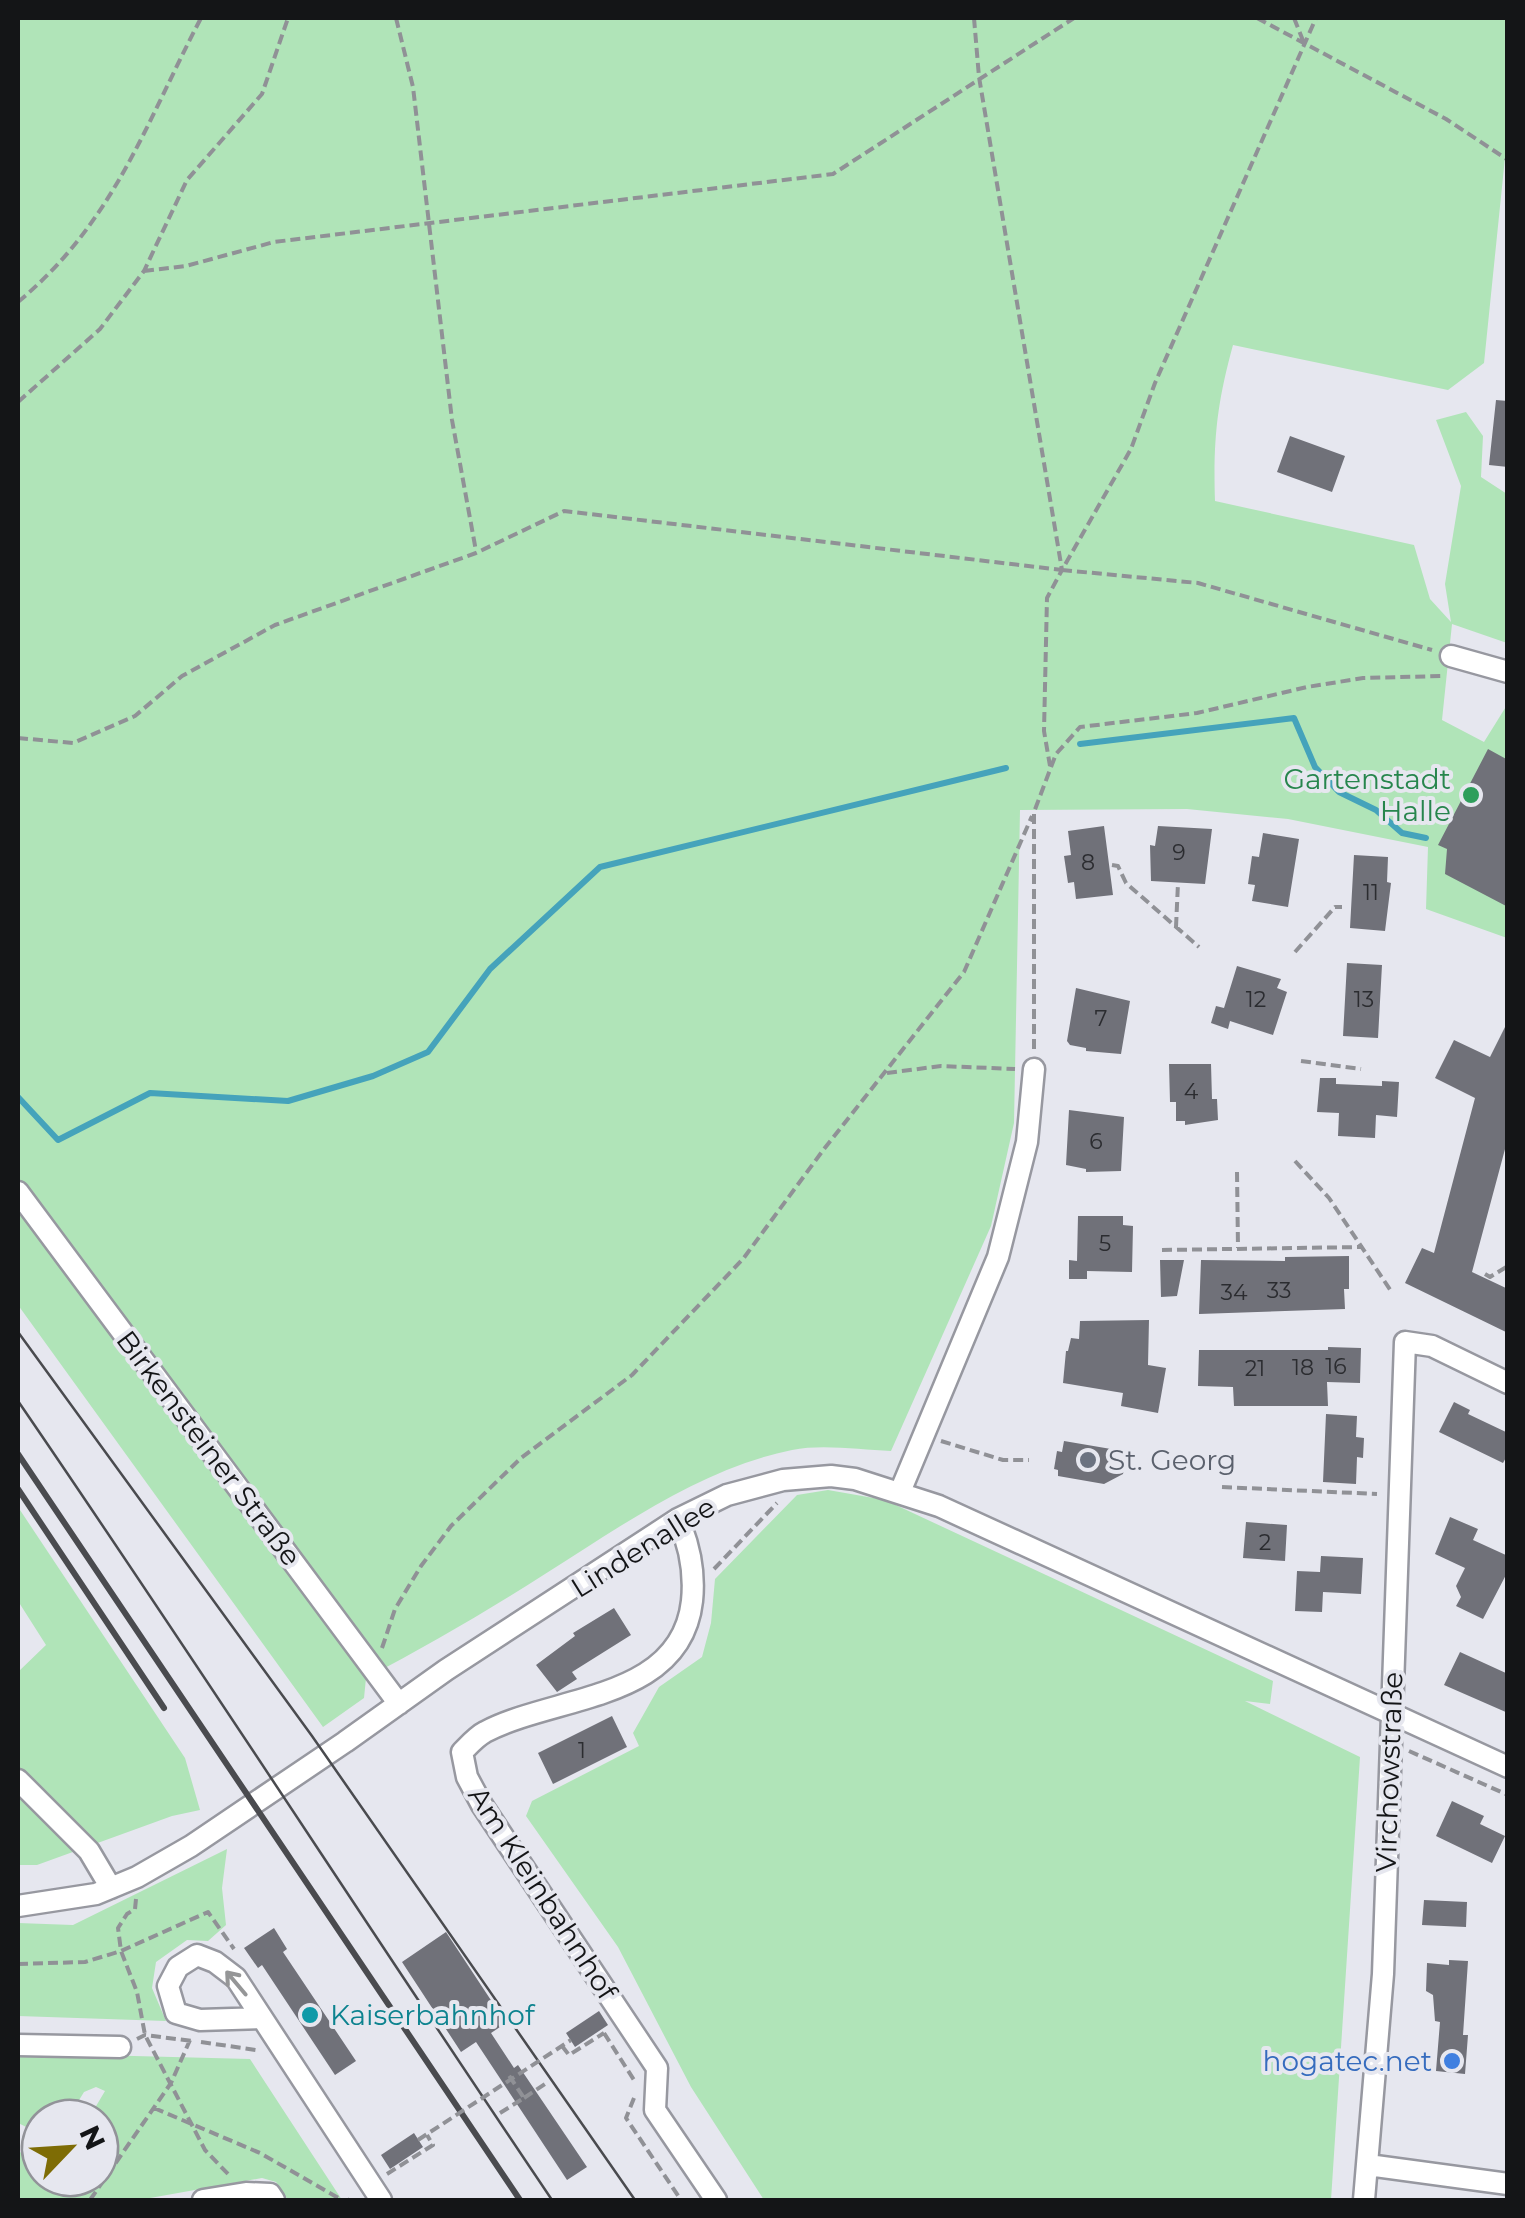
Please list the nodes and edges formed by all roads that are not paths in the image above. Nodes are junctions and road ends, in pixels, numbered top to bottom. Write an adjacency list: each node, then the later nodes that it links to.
1 (1452, 656): 2 (street)
2 (1508, 672)
3 (1034, 1069): 6 (street)
4 (18, 1192): 8 (street, Birkensteiner Straße)
5 (1508, 1384): 9 (street, Virchowstraße)
6 (900, 1492): 7 (street, Lindenallee); 9 (street, Lindenallee)
7 (678, 1519): 8 (street, Lindenallee); 22 (street, Am Kleinbahnhof)
8 (399, 1704): 12 (street, Lindenallee)
9 (1390, 1712): 10 (street, Lindenallee); 17 (street, Virchowstraße)
10 (1508, 1767)
11 (18, 1780): 12 (street)
12 (110, 1888): 13 (street, Lindenallee)
13 (18, 1906)
14 (261, 2018): 14 (street, one-way to 14); 21 (street)
15 (18, 2044): 16 (street)
16 (120, 2047)
17 (1368, 2165): 18 (street); 23 (street, Virchowstraße)
18 (1508, 2184)
19 (272, 2197): 20 (street)
20 (202, 2200)
21 (381, 2200)
22 (716, 2200)
23 (1364, 2200)

